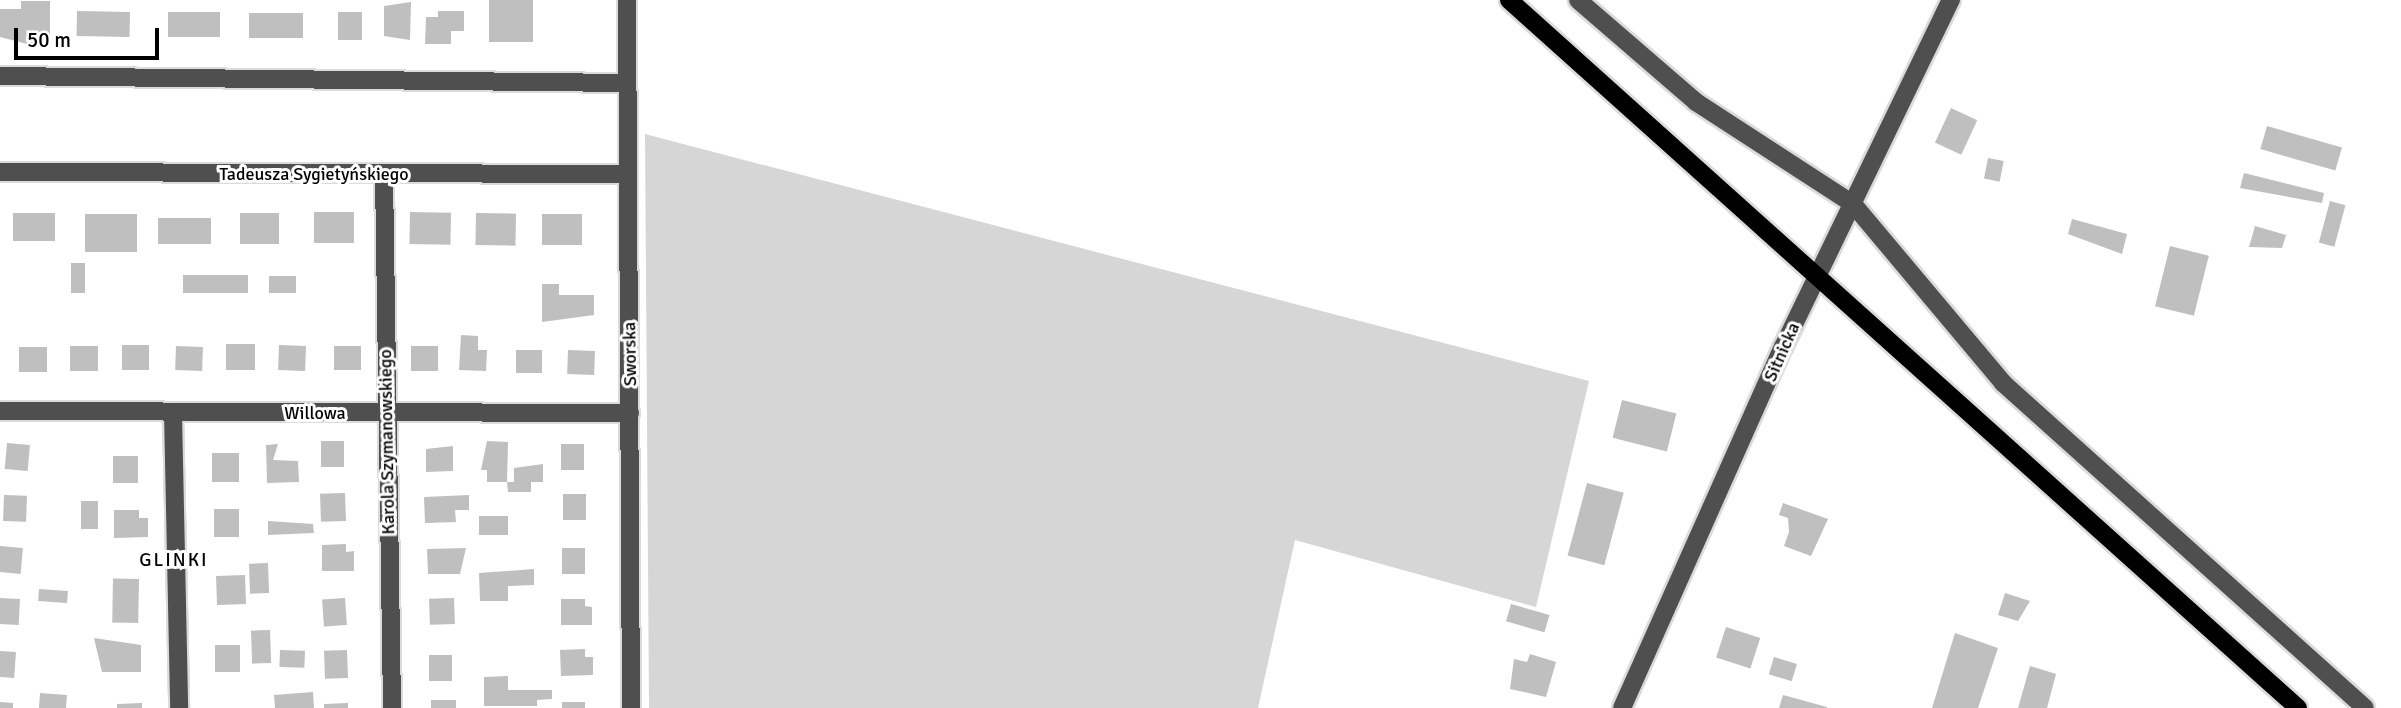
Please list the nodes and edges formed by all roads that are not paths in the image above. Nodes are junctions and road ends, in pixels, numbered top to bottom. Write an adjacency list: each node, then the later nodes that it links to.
1 (627, 0): 6 (street, Sworska)
2 (1509, 0): 11 (main road)
3 (1578, 0): 10 (street)
4 (1951, 0): 10 (street, Sitnicka)
5 (0, 76): 6 (street)
6 (627, 83): 8 (street, Sworska)
7 (0, 172): 9 (street, Tadeusza Sygietyńskiego)
8 (628, 174): 9 (street, Tadeusza Sygietyńskiego); 15 (street, Sworska)
9 (384, 175): 14 (street, Karola Szymanowskiego)
10 (1853, 204): 11 (street, Sitnicka); 21 (street)
11 (1818, 278): 19 (street, Sitnicka); 20 (main road)
12 (0, 411): 13 (street, Willowa)
13 (173, 413): 14 (street, Willowa); 16 (street)
14 (385, 413): 15 (street, Willowa); 17 (street, Karola Szymanowskiego)
15 (630, 413): 18 (street, Sworska)
16 (179, 708)
17 (392, 708)
18 (631, 708)
19 (1622, 708)
20 (2298, 708)
21 (2365, 708)

